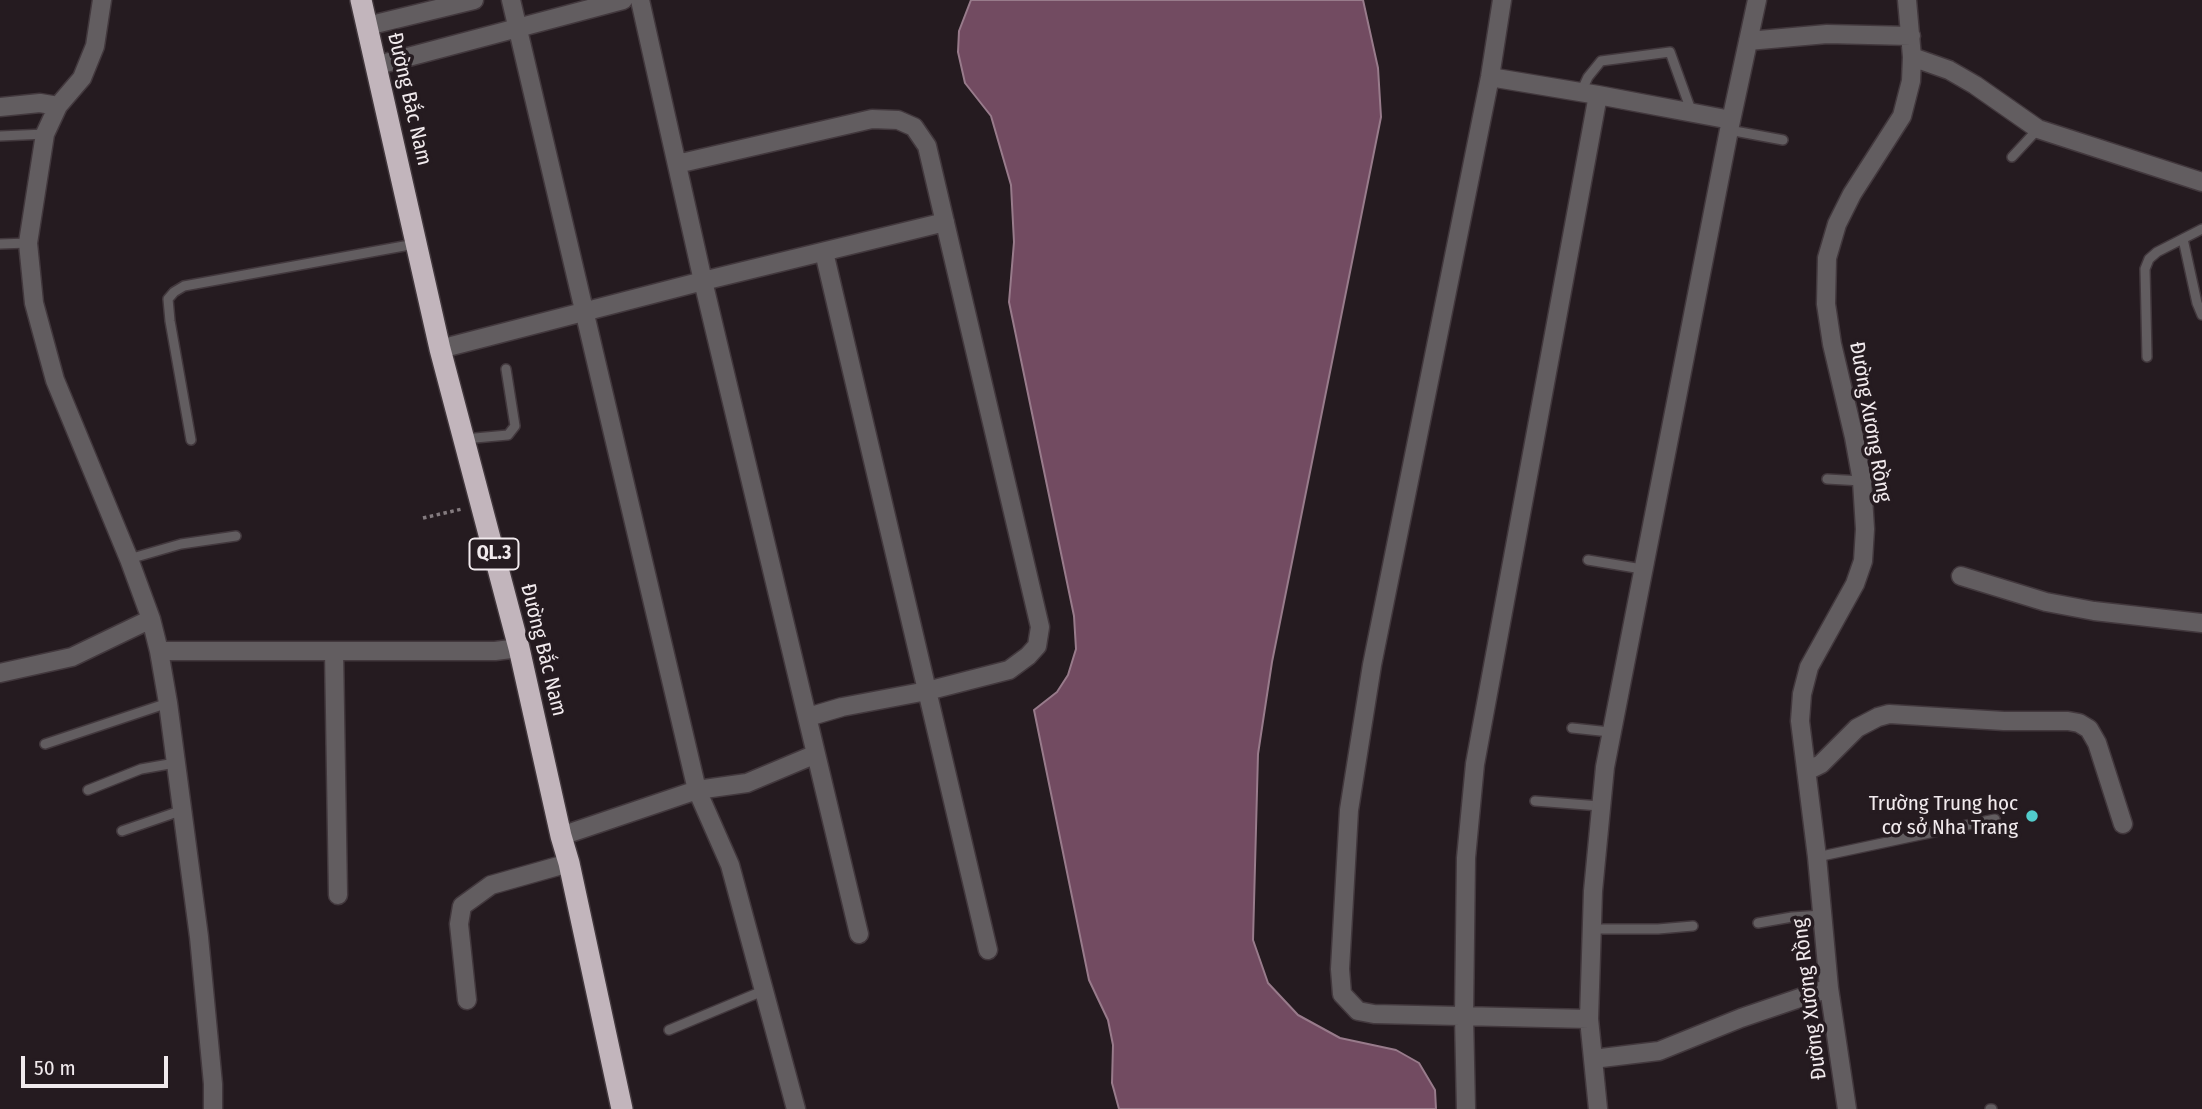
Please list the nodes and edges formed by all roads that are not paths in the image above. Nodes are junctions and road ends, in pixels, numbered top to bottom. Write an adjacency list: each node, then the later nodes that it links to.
1 (102, 0): 18 (street)
2 (361, 0): 10 (highway, Đường Bắc Nam / QL.3)
3 (474, 0): 10 (street)
4 (511, 0): 11 (street)
5 (624, 0): 11 (street)
6 (640, 0): 27 (street)
7 (1502, 0): 16 (street)
8 (1756, 0): 13 (street)
9 (1908, 0): 12 (street, Đường Xương Rồng)
10 (367, 26): 15 (highway, Đường Bắc Nam / QL.3)
11 (517, 27): 15 (street); 37 (street)
12 (1911, 36): 13 (street); 14 (street, Đường Xương Rồng)
13 (1748, 41): 21 (street)
14 (1912, 57): 22 (street); 45 (street, Đường Xương Rồng)
15 (378, 65): 34 (highway, Đường Bắc Nam / QL.3)
16 (1490, 77): 17 (street); 87 (street)
17 (1590, 93): 20 (street); 20 (lane); 87 (street)
18 (58, 106): 19 (street); 23 (street)
19 (0, 107)
20 (1692, 113): 21 (street)
21 (1730, 125): 25 (lane); 49 (street)
22 (2038, 129): 26 (lane); 28 (street)
23 (45, 134): 24 (lane); 32 (street)
24 (0, 136)
25 (1783, 140)
26 (2012, 157)
27 (677, 164): 29 (street); 36 (street)
28 (2202, 182)
29 (945, 222): 35 (street); 57 (street)
30 (2202, 229): 31 (lane)
31 (2183, 239): 38 (lane); 40 (lane)
32 (28, 243): 33 (lane); 47 (street)
33 (0, 244)
34 (417, 244): 39 (highway, Đường Bắc Nam / QL.3); 43 (lane)
35 (824, 252): 36 (street); 57 (street)
36 (703, 281): 37 (street); 59 (street)
37 (585, 313): 39 (street); 67 (street)
38 (2202, 315)
39 (440, 349): 42 (highway, Đường Bắc Nam / QL.3)
40 (2147, 357)
41 (506, 369): 42 (lane)
42 (464, 439): 53 (highway, Đường Bắc Nam / QL.3)
43 (191, 440)
44 (1827, 479): 45 (lane)
45 (1862, 481): 65 (street, Đường Xương Rồng)
46 (236, 536): 47 (lane)
47 (129, 559): 51 (street)
48 (1588, 560): 49 (lane)
49 (1642, 569): 61 (street)
50 (1961, 576): 52 (street)
51 (151, 619): 54 (street); 56 (street)
52 (2202, 623)
53 (519, 648): 55 (street); 74 (highway, Đường Bắc Nam / QL.3)
54 (159, 651): 55 (street); 58 (street)
55 (334, 651): 77 (street)
56 (0, 673)
57 (927, 691): 59 (street); 83 (street)
58 (169, 703): 62 (lane); 64 (street)
59 (808, 717): 63 (street)
60 (1572, 728): 61 (lane)
61 (1610, 732): 69 (street)
62 (45, 744)
63 (817, 754): 67 (street); 82 (street)
64 (175, 763): 66 (lane); 70 (street)
65 (1807, 771): 72 (street); 75 (street, Đường Xương Rồng)
66 (88, 790)
67 (698, 790): 74 (street); 85 (street)
68 (1535, 801): 69 (lane)
69 (1600, 806): 81 (street)
70 (183, 810): 73 (lane); 91 (street)
71 (1995, 819): 75 (lane)
72 (2123, 824)
73 (122, 831)
74 (561, 836): 76 (highway, Đường Bắc Nam / QL.3)
75 (1817, 857): 78 (street, Đường Xương Rồng)
76 (569, 863): 86 (street); 92 (highway, Đường Bắc Nam / QL.3)
77 (338, 895)
78 (1822, 915): 79 (lane); 84 (street, Đường Xương Rồng)
79 (1758, 923)
80 (1693, 926): 81 (lane)
81 (1592, 929): 88 (street)
82 (859, 934)
83 (988, 950)
84 (1829, 988): 90 (street); 96 (street, Đường Xương Rồng)
85 (765, 990): 89 (lane); 93 (street)
86 (467, 1000)
87 (1464, 1016): 88 (street); 94 (street)
88 (1589, 1019): 90 (street)
89 (669, 1030)
90 (1593, 1059): 95 (street)
91 (214, 1109)
92 (622, 1109)
93 (795, 1109)
94 (1466, 1109)
95 (1598, 1109)
96 (1847, 1109)

